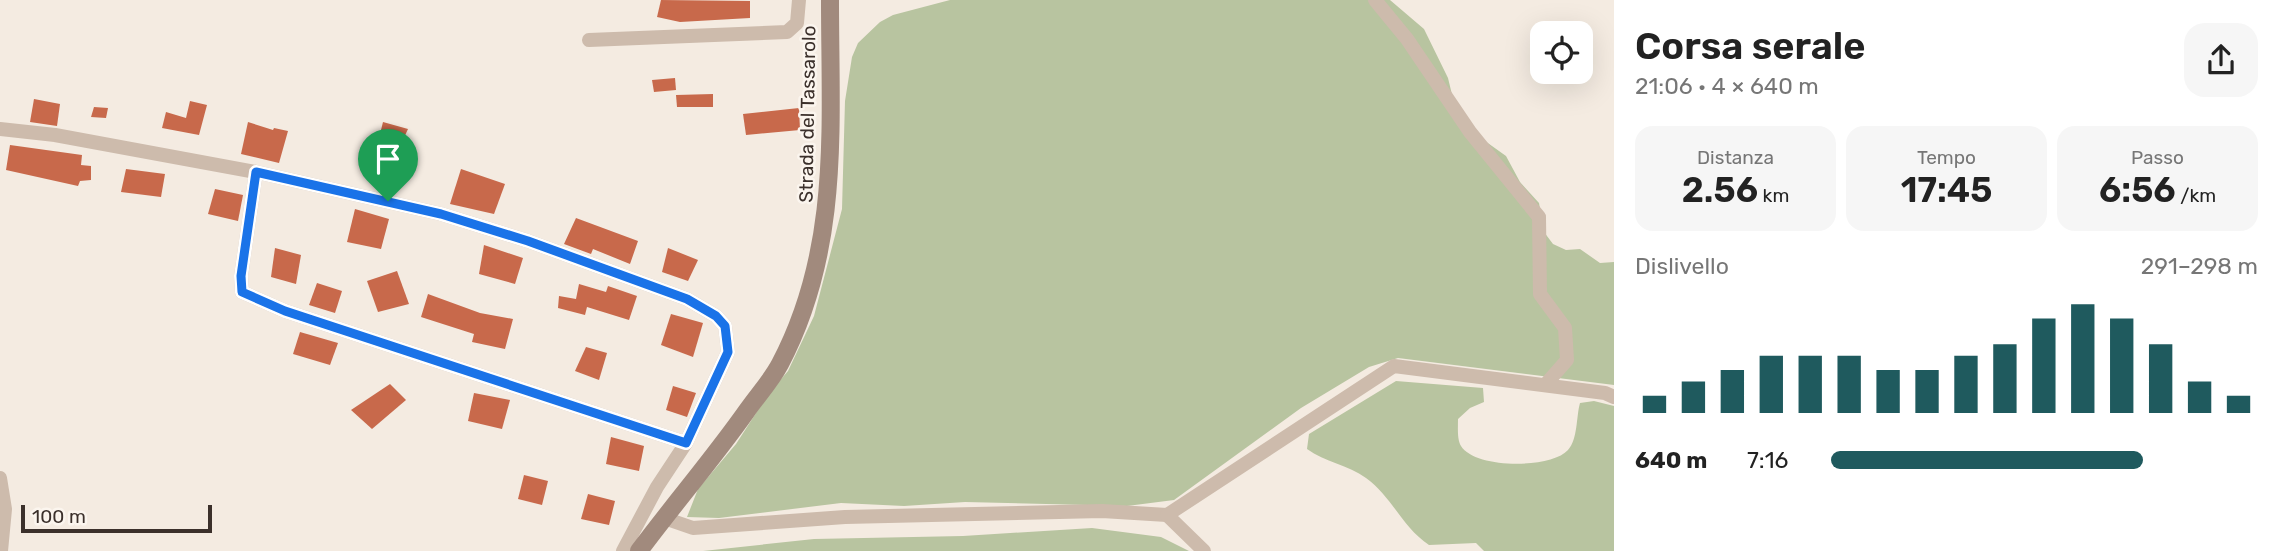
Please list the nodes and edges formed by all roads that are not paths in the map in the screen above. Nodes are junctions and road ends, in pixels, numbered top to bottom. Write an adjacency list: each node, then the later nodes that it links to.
1 (799, 0): 4 (street)
2 (830, 0): 12 (main road, Strada del Tassarolo)
3 (1375, 0): 7 (street)
4 (589, 40)
5 (0, 129): 6 (street)
6 (256, 172): 9 (street); 9 (street)
7 (1545, 385): 8 (street); 11 (street)
8 (1614, 397)
9 (686, 443): 14 (street)
10 (0, 478): 13 (street)
11 (1167, 515): 12 (street); 16 (street)
12 (664, 518): 15 (main road, Strada del Tassarolo)
13 (1, 551)
14 (624, 551)
15 (639, 551)
16 (1204, 551)

